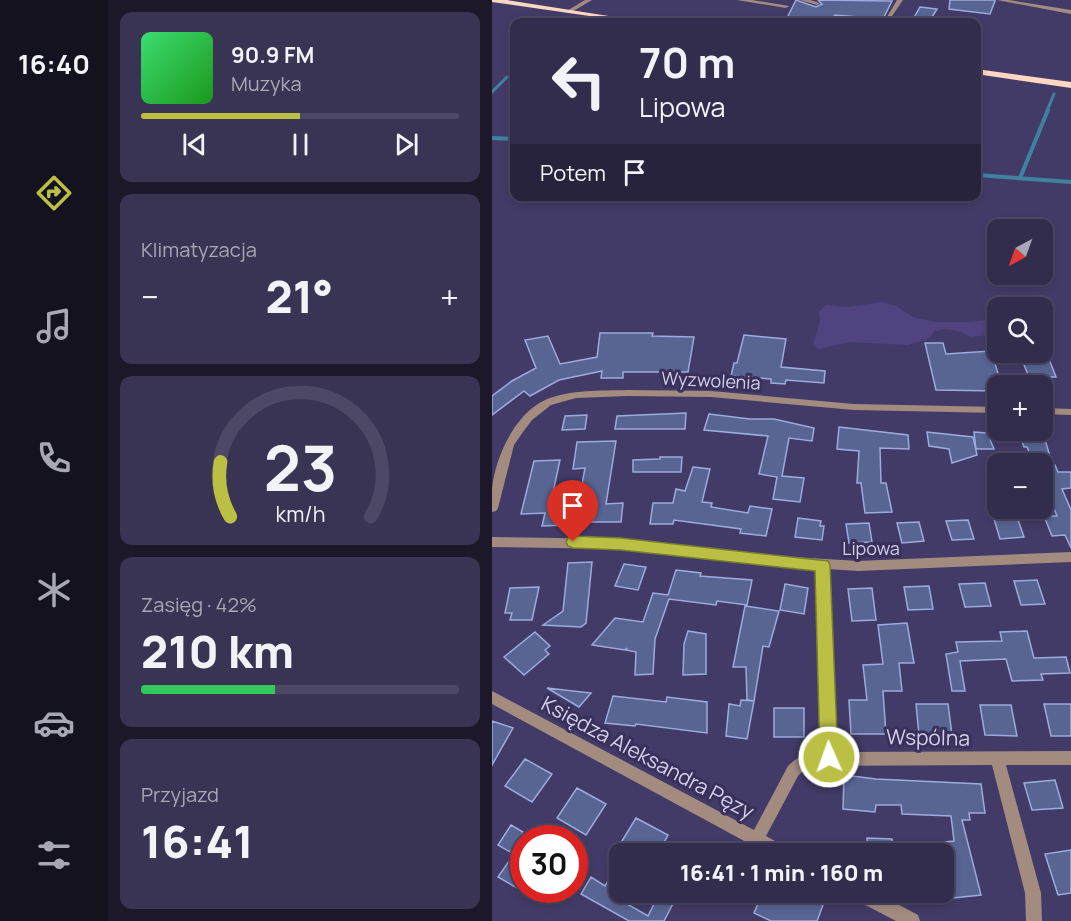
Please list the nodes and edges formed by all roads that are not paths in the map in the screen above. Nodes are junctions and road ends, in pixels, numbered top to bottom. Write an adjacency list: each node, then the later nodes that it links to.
1 (492, 0): 11 (main road)
2 (589, 0): 11 (street)
3 (740, 0): 9 (street)
4 (803, 0): 8 (street)
5 (900, 0): 14 (street)
6 (1000, 0): 10 (street)
7 (1048, 0): 10 (street)
8 (817, 3)
9 (786, 6)
10 (1043, 8): 12 (street)
11 (568, 12): 13 (main road)
12 (1071, 12)
13 (613, 18)
14 (889, 18)
15 (981, 72): 16 (main road)
16 (1071, 85)
17 (987, 410): 20 (street, Wyzwolenia)
18 (1053, 411): 19 (street)
19 (1071, 412)
20 (492, 508)
21 (492, 542): 23 (street, Lipowa)
22 (1071, 557): 23 (street, Lipowa)
23 (822, 565): 25 (street)
24 (492, 697): 28 (street, Księdza Aleksandra Pęzy)
25 (829, 757): 27 (street, Wspólna); 28 (street, Wspólna)
26 (1071, 758): 27 (street, Wspólna)
27 (997, 759): 32 (street)
28 (757, 839): 29 (street, Księdza Aleksandra Pęzy)
29 (764, 843)
30 (878, 903): 31 (street)
31 (912, 921)
32 (1034, 921)

